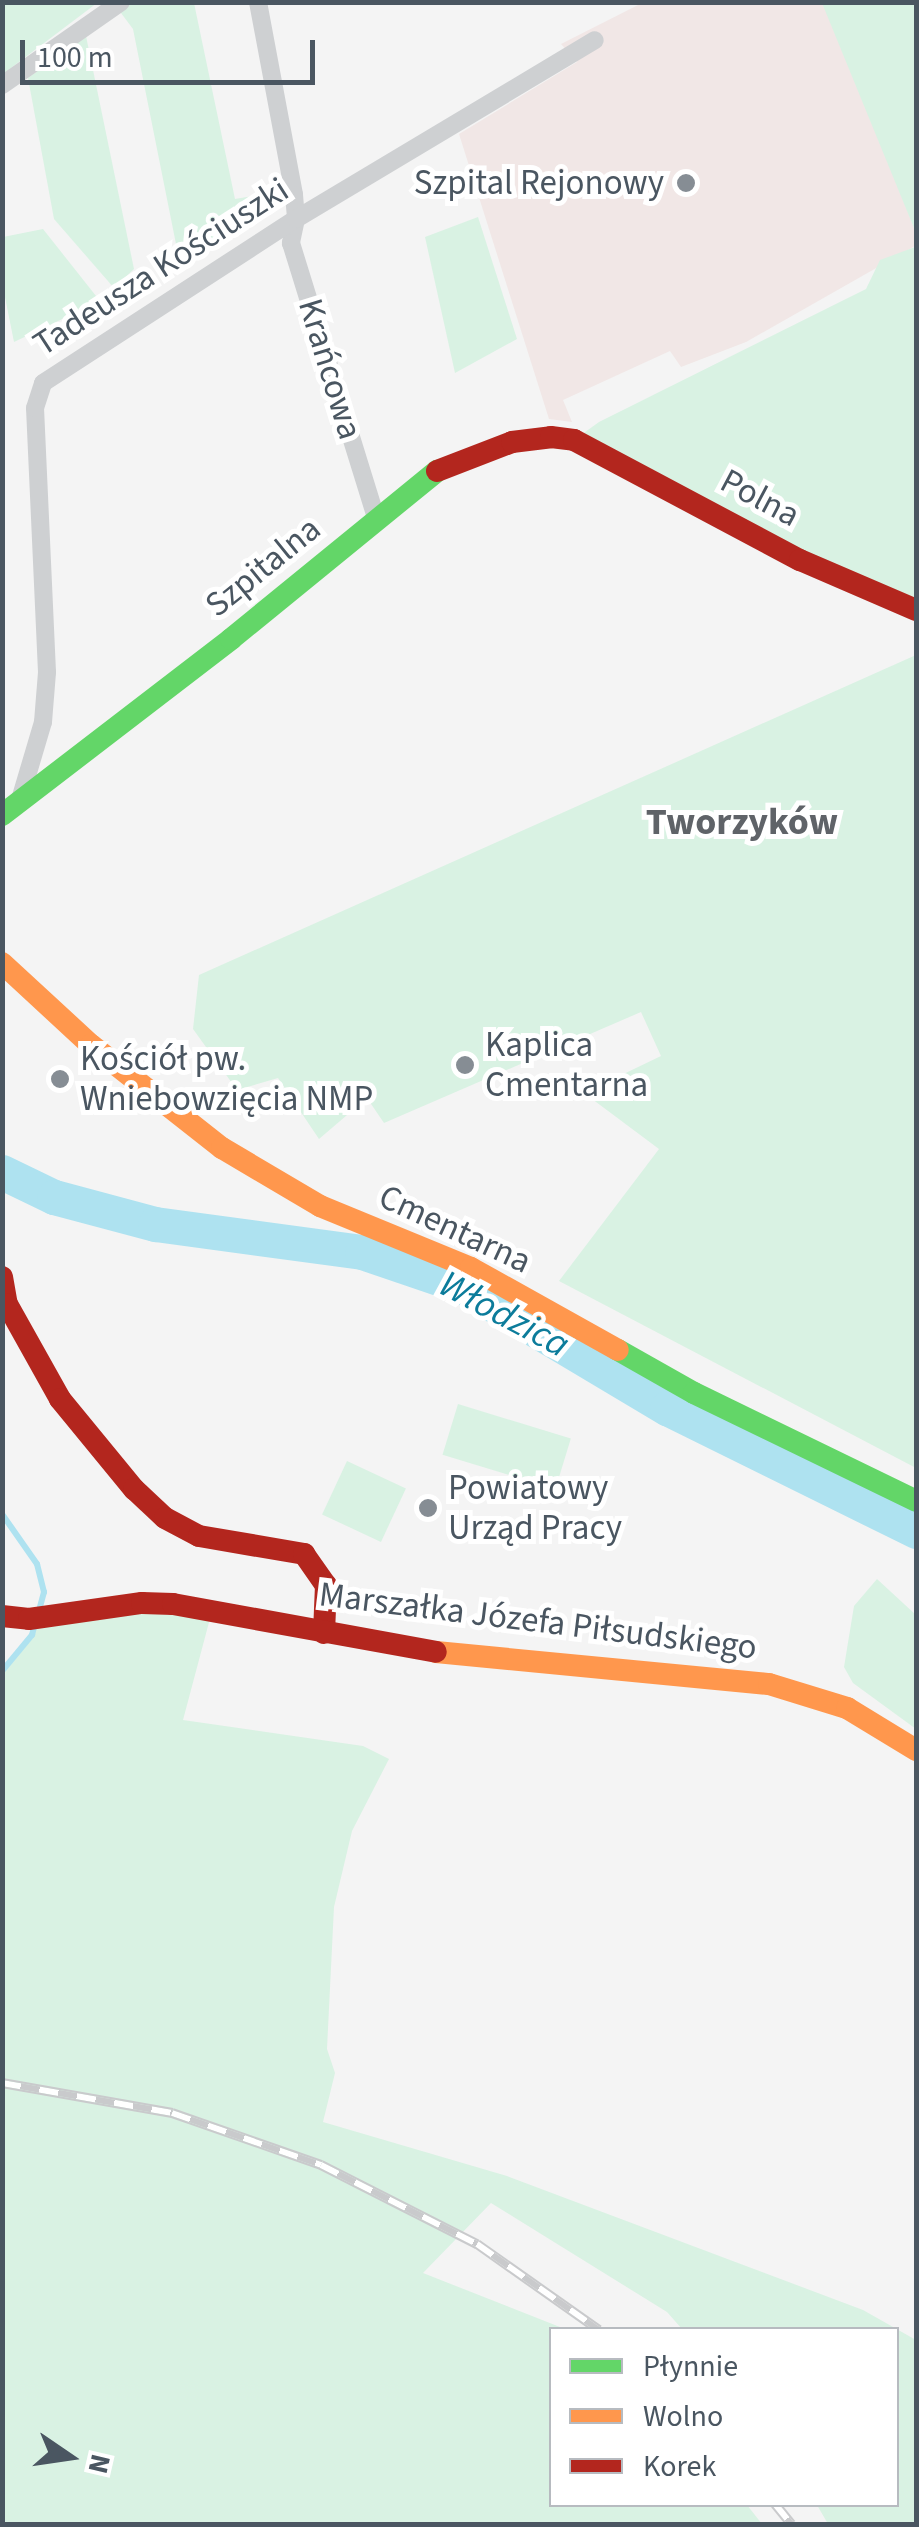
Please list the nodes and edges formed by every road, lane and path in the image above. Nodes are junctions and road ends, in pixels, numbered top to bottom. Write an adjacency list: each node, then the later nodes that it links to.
1 (121, 2): 4 (street)
2 (258, 2): 5 (street, Krańcowa)
3 (595, 40): 5 (street, Tadeusza Kościuszki)
4 (2, 86)
5 (296, 220): 7 (street, Krańcowa); 9 (street, Tadeusza Kościuszki)
6 (574, 440): 7 (street, Szpitalna); 8 (street, Polna)
7 (376, 518): 9 (street, Szpitalna)
8 (916, 610)
9 (11, 810)
10 (2, 963): 13 (street, Cmentarna)
11 (2, 1277): 12 (street)
12 (8, 1310): 15 (street)
13 (916, 1502)
14 (2, 1616): 15 (street, Marszałka Józefa Piłsudskiego)
15 (324, 1633): 16 (street, Marszałka Józefa Piłsudskiego)
16 (916, 1750)

